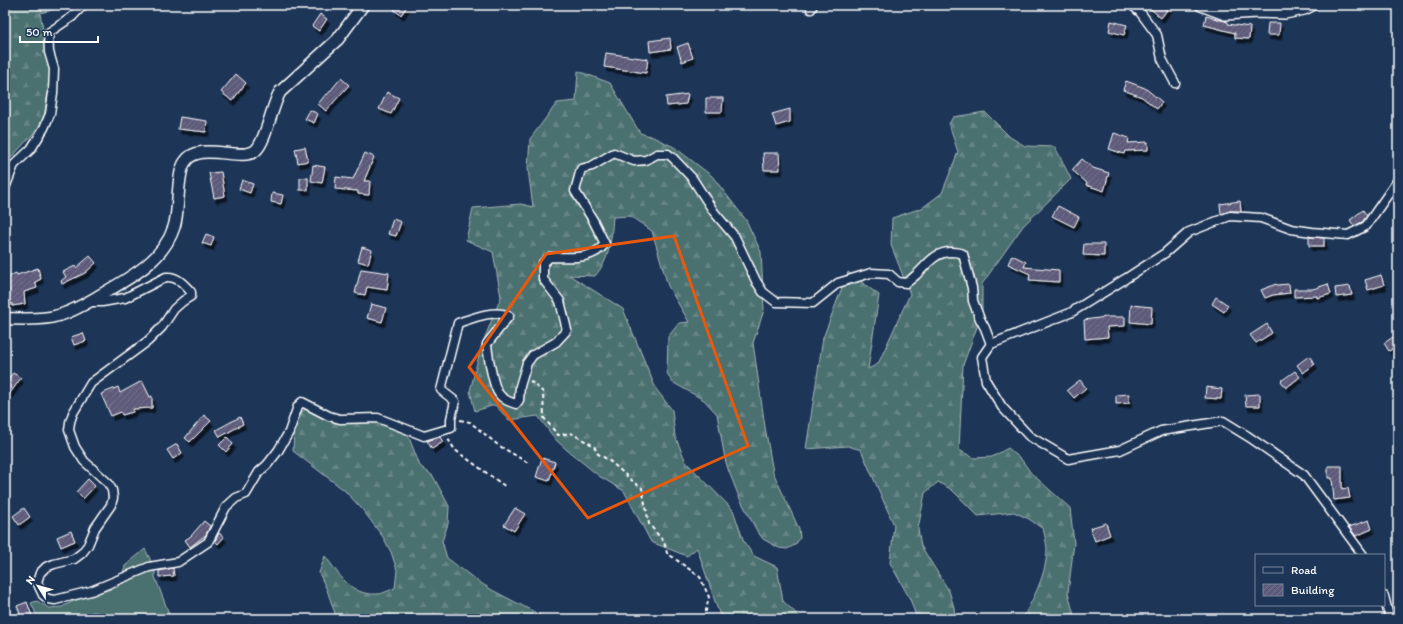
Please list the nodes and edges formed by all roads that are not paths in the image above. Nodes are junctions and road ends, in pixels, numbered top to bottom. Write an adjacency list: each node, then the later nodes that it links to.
1 (84, 5): 8 (street)
2 (362, 5): 9 (main road)
3 (1132, 5): 6 (street)
4 (1201, 5): 5 (main road)
5 (1312, 5)
6 (1175, 83)
7 (1398, 180): 11 (street)
8 (5, 188)
9 (87, 302): 10 (main road); 11 (street)
10 (5, 319)
11 (991, 344): 12 (street)
12 (1362, 554)
13 (1385, 600): 14 (street)
14 (1388, 619)

